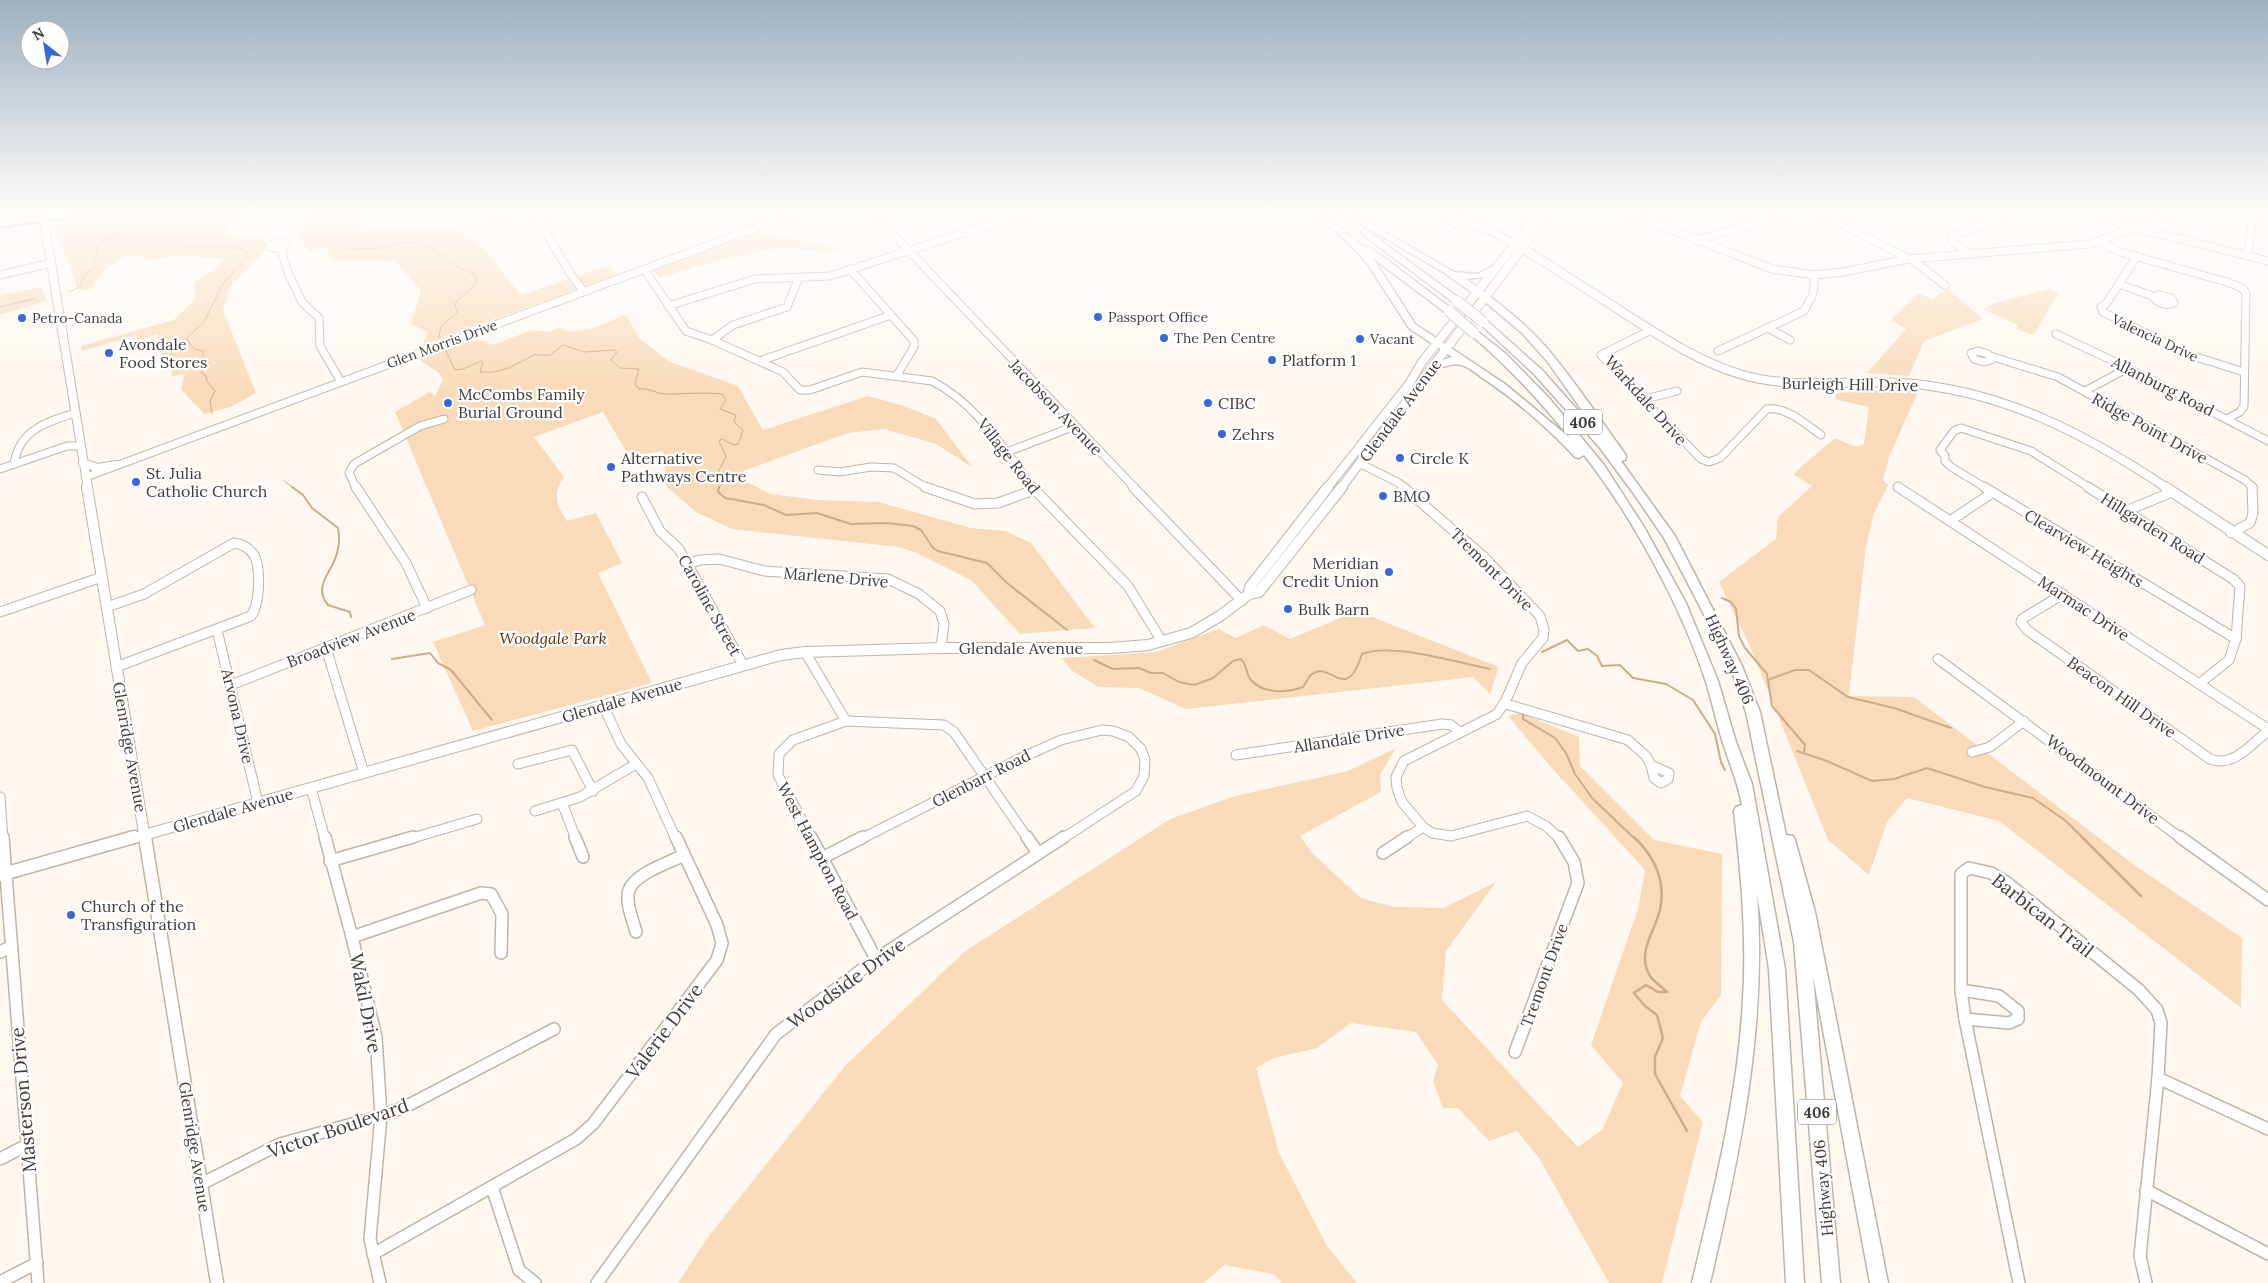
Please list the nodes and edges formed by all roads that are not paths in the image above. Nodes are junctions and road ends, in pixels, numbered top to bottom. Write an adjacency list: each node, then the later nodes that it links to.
1 (13, 272): 24 (street)
2 (52, 272): 52 (main road, Glenridge Avenue)
3 (288, 272): 48 (street)
4 (569, 272): 29 (street)
5 (637, 272): 29 (street, Glen Morris Drive)
6 (646, 272): 32 (street, Village Road)
7 (842, 272): 26 (street)
8 (853, 272): 33 (street)
9 (930, 272): 55 (street, Jacobson Avenue)
10 (1378, 272): 39 (highway)
11 (1396, 272): 75 (highway, Highway 406 / 406, bridge)
12 (1419, 272): 77 (highway, Highway 406 / 406, bridge)
13 (1447, 272): 30 (highway)
14 (1452, 272): 15 (highway)
15 (1489, 272)
16 (1494, 272): 30 (main road, Glendale Avenue)
17 (1499, 272): 30 (main road, Glendale Avenue)
18 (1560, 272): 35 (main road, Burleigh Hill Drive)
19 (1793, 272): 25 (street)
20 (1844, 272): 25 (street)
21 (1926, 272): 28 (street)
22 (2127, 272): 27 (street, Valencia Drive)
23 (2189, 272): 46 (street)
24 (0, 275)
25 (1815, 275): 34 (street)
26 (799, 278): 32 (street); 37 (street)
27 (2119, 284): 31 (street); 46 (street, Valencia Drive)
28 (1945, 285)
29 (584, 292): 48 (street, Glen Morris Drive)
30 (1481, 296): 39 (main road, Glendale Avenue); 77 (highway)
31 (2154, 297)
32 (668, 306): 37 (street, Village Road)
33 (891, 315): 42 (street); 47 (street)
34 (1768, 328): 38 (street); 40 (street)
35 (1651, 330): 51 (street, Warkdale Drive); 70 (main road, Burleigh Hill Drive)
36 (2056, 334): 45 (street, Allanburg Road)
37 (712, 340): 42 (street, Village Road)
38 (1790, 340)
39 (1441, 347): 43 (highway); 44 (main road, Glendale Avenue); 61 (main road, Glendale Avenue)
40 (1718, 352)
41 (1990, 356): 50 (street, Ridge Point Drive)
42 (760, 361): 47 (street, Village Road)
43 (1470, 365): 44 (highway); 75 (highway)
44 (1434, 366): 61 (main road, Glendale Avenue)
45 (2128, 368): 50 (street); 54 (street, Allanburg Road)
46 (2244, 372): 54 (street)
47 (897, 376): 60 (street, Village Road)
48 (341, 382): 64 (street, Glen Morris Drive)
49 (1677, 391): 51 (street)
50 (2085, 392): 76 (street, Ridge Point Drive)
51 (1645, 399): 56 (street, Warkdale Drive)
52 (75, 413): 58 (main road, Glenridge Avenue); 63 (street)
53 (444, 419): 85 (street)
54 (2227, 420): 57 (street, Allanburg Road)
55 (1074, 426): 60 (street); 83 (street, Jacobson Avenue)
56 (1821, 435)
57 (2268, 441)
58 (80, 446): 62 (main road, Glenridge Avenue); 63 (street)
59 (1940, 450): 71 (street, Clearview Heights); 73 (street, Hillgarden Road)
60 (1007, 452): 69 (street, Village Road)
61 (1355, 460): 83 (main road, Glendale Avenue); 98 (street, Tremont Drive)
62 (84, 463): 64 (main road); 67 (main road, Glenridge Avenue)
63 (14, 464): 65 (street)
64 (116, 466): 67 (street, Glen Morris Drive)
65 (0, 470)
66 (818, 470): 69 (street)
67 (86, 476): 80 (main road, Glenridge Avenue)
68 (1898, 487): 74 (street, Marmac Drive)
69 (1034, 490): 89 (street, Village Road)
70 (2172, 492): 73 (street); 76 (main road, Burleigh Hill Drive)
71 (1992, 493): 74 (street); 88 (street, Clearview Heights)
72 (642, 497): 79 (street, Caroline Street)
73 (2126, 511): 88 (street, Hillgarden Road)
74 (1950, 521): 82 (street, Marmac Drive)
75 (1640, 530): 105 (highway, Highway 406 / 406)
76 (2231, 533): 78 (main road, Burleigh Hill Drive)
77 (1669, 536): 100 (highway, Highway 406 / 406)
78 (2268, 555)
79 (688, 564): 91 (street, Marlene Drive); 94 (street, Caroline Street)
80 (102, 577): 84 (main road, Glenridge Avenue); 86 (street)
81 (471, 590): 85 (street, Broadview Avenue)
82 (2063, 594): 96 (street, Marmac Drive); 103 (street, Beacon Hill Drive)
83 (1246, 598): 89 (main road, Glendale Avenue)
84 (106, 607): 87 (street); 95 (main road, Glenridge Avenue)
85 (427, 608): 90 (street, Broadview Avenue)
86 (0, 612)
87 (218, 630): 95 (street); 97 (street, Arvona Drive)
88 (2236, 639): 96 (street, Hillgarden Road)
89 (1161, 640): 91 (main road, Glendale Avenue)
90 (326, 648): 97 (street, Broadview Avenue); 112 (street)
91 (941, 648): 92 (main road, Glendale Avenue)
92 (805, 652): 94 (main road, Glendale Avenue); 101 (street)
93 (1938, 658): 102 (street, Woodmount Drive)
94 (743, 665): 99 (main road, Glendale Avenue)
95 (116, 667): 122 (main road, Glenridge Avenue)
96 (2199, 684): 103 (street, Marmac Drive)
97 (231, 685): 117 (street, Arvona Drive)
98 (1506, 704): 104 (street); 111 (street)
99 (603, 705): 110 (street, Valerie Drive); 112 (main road, Glendale Avenue)
100 (1753, 712): 159 (highway, Highway 406 / 406); 160 (highway)
101 (846, 721): 113 (street); 127 (street, West Hampton Road)
102 (2024, 721): 107 (street); 130 (street, Woodmount Drive)
103 (2268, 730)
104 (1460, 732): 108 (street, Allandale Drive); 121 (street)
105 (1729, 742): 157 (highway); 158 (highway, Highway 406 / 406)
106 (1142, 750): 113 (street, Glenbarr Road); 123 (street, Woodside Drive)
107 (1972, 752)
108 (1236, 755)
109 (518, 764): 115 (street)
110 (636, 764): 115 (street); 125 (street, Valerie Drive)
111 (1653, 766)
112 (364, 773): 114 (main road, Glendale Avenue)
113 (984, 776): 123 (street); 127 (street, Glenbarr Road)
114 (311, 788): 117 (main road, Glendale Avenue); 128 (street, Wakil Drive)
115 (593, 791): 118 (street)
116 (0, 797): 129 (street, Masterson Drive)
117 (258, 802): 122 (main road, Glendale Avenue)
118 (562, 803): 119 (street); 126 (street)
119 (535, 811)
120 (477, 819): 128 (street)
121 (1423, 827): 124 (street); 139 (street, Tremont Drive)
122 (146, 835): 129 (main road, Glendale Avenue); 145 (main road, Glenridge Avenue)
123 (1038, 853): 135 (street, Woodside Drive)
124 (1383, 853)
125 (684, 855): 131 (street); 146 (street, Valerie Drive)
126 (583, 857)
127 (822, 858): 135 (street, West Hampton Road)
128 (330, 861): 132 (street, Wakil Drive)
129 (3, 874): 133 (street, Masterson Drive)
130 (2268, 900)
131 (636, 932)
132 (352, 937): 134 (street); 141 (street, Wakil Drive)
133 (5, 950): 143 (street, Masterson Drive)
134 (501, 953)
135 (876, 959): 156 (street, Woodside Drive)
136 (1961, 990): 137 (street, Barbican Trail); 137 (street); 140 (street, Barbican Trail)
137 (1965, 1019): 161 (street, Barbican Trail)
138 (554, 1029): 141 (street, Victor Boulevard)
139 (1515, 1052)
140 (2158, 1078): 142 (street); 147 (street, Barbican Trail)
141 (381, 1116): 145 (street, Victor Boulevard); 148 (street, Wakil Drive)
142 (2268, 1129)
143 (27, 1145): 144 (street); 150 (street, Masterson Drive)
144 (0, 1159)
145 (201, 1184): 153 (main road, Glenridge Avenue)
146 (492, 1187): 148 (street, Valerie Drive); 155 (street)
147 (2146, 1190): 149 (street); 162 (street, Barbican Trail)
148 (373, 1254): 154 (street, Wakil Drive)
149 (2268, 1254)
150 (36, 1263): 151 (street); 152 (street, Masterson Drive)
151 (0, 1282)
152 (38, 1283)
153 (217, 1283)
154 (380, 1283)
155 (534, 1283)
156 (597, 1283)
157 (1701, 1283)
158 (1795, 1283)
159 (1831, 1283)
160 (1879, 1283)
161 (2019, 1283)
162 (2146, 1283)

